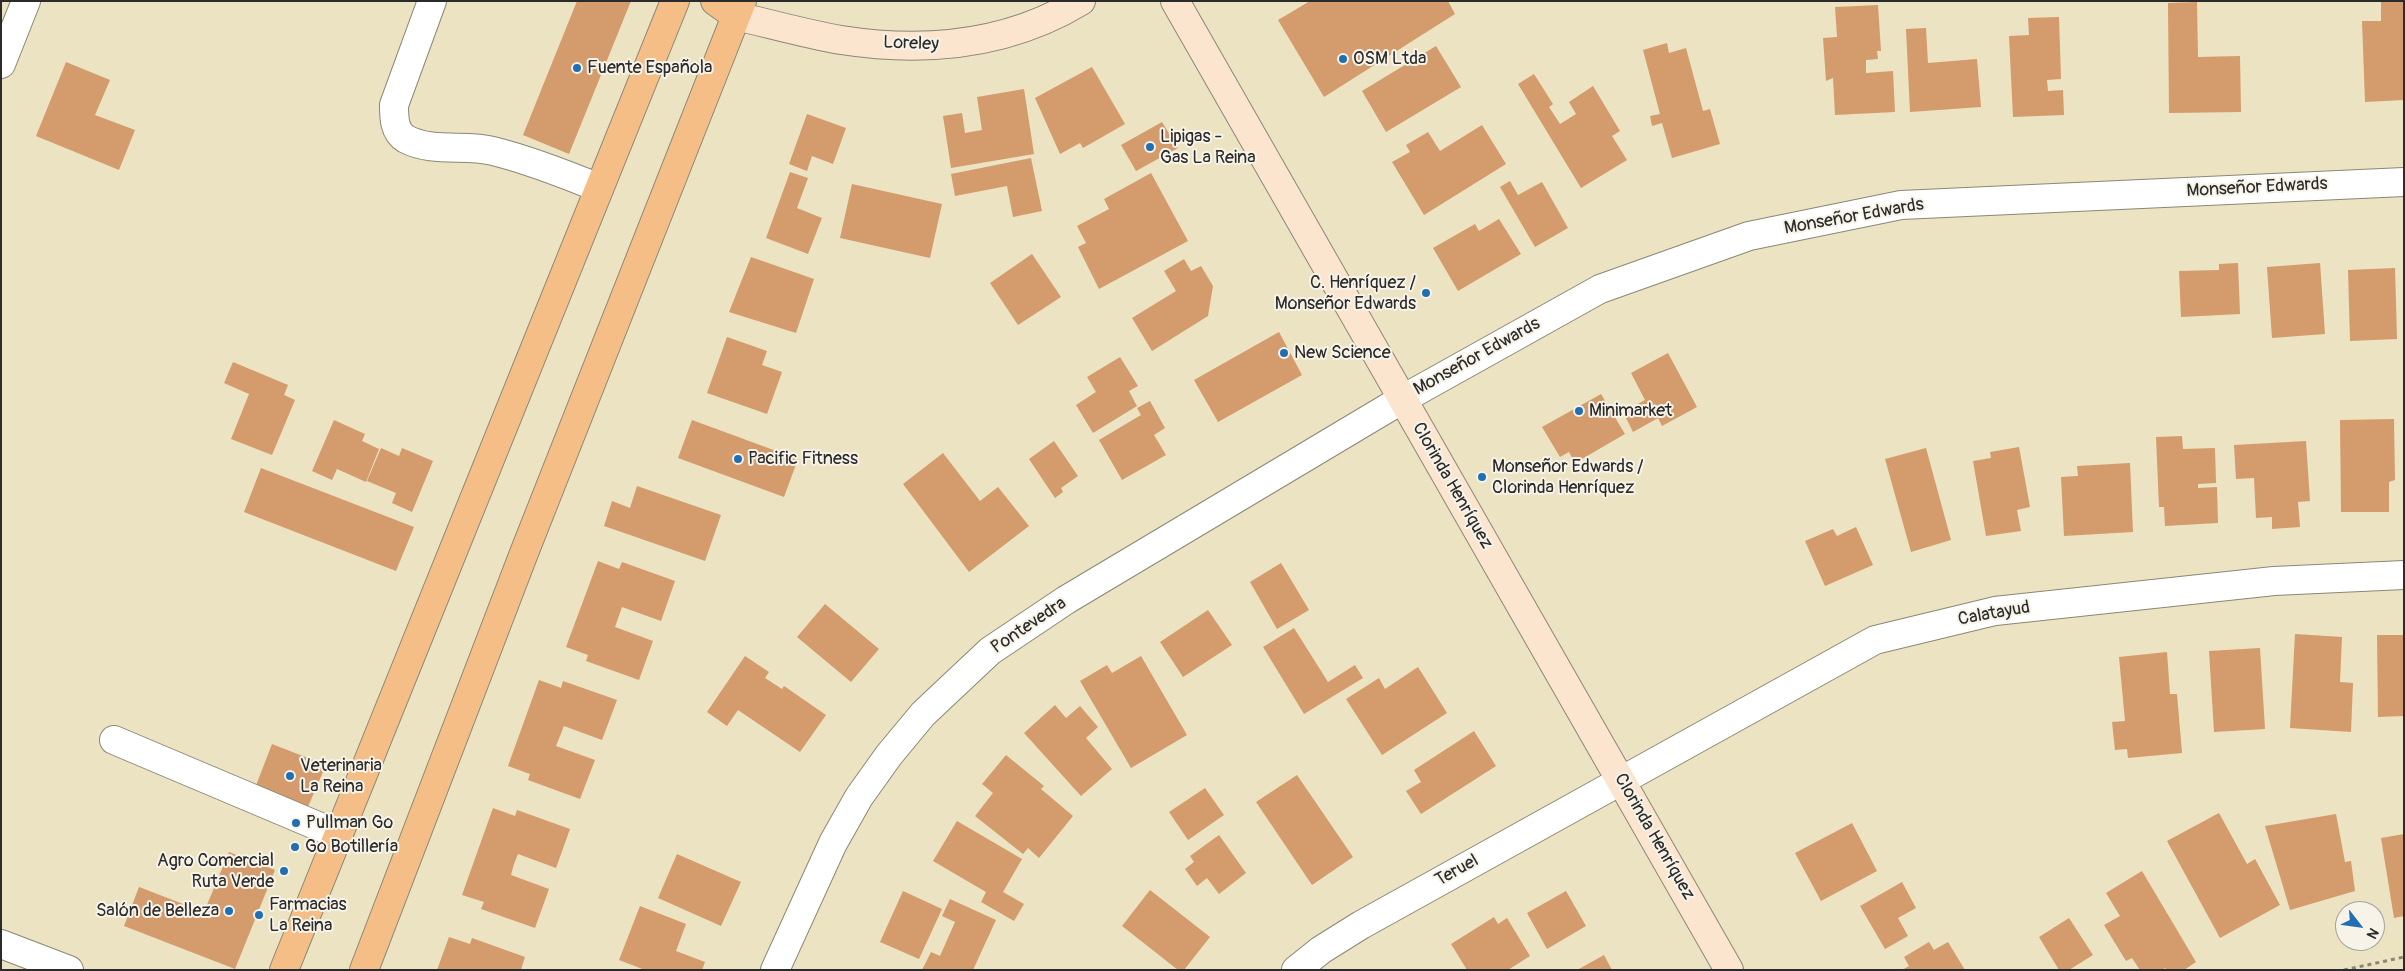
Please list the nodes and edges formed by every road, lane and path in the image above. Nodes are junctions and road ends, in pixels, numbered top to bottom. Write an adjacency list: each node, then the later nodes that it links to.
1 (26, 1): 7 (street)
2 (432, 1): 9 (street)
3 (675, 1): 9 (main road)
4 (1081, 1): 6 (street, Loreley)
5 (1175, 1): 10 (street, Clorinda Henríquez)
6 (731, 6): 19 (main road)
7 (1, 64)
8 (2404, 182): 10 (street, Monseñor Edwards)
9 (599, 188): 14 (main road)
10 (1402, 400): 13 (street, Clorinda Henríquez); 20 (street, Pontevedra)
11 (2404, 575): 13 (street, Calatayud)
12 (114, 740): 14 (street)
13 (1622, 779): 21 (street, Teruel); 22 (street, Clorinda Henríquez)
14 (339, 835): 18 (main road)
15 (1, 944): 17 (street)
16 (2404, 957): 23 (path)
17 (69, 970)
18 (284, 970)
19 (364, 970)
20 (775, 970)
21 (1296, 970)
22 (1729, 970)
23 (2344, 970)

